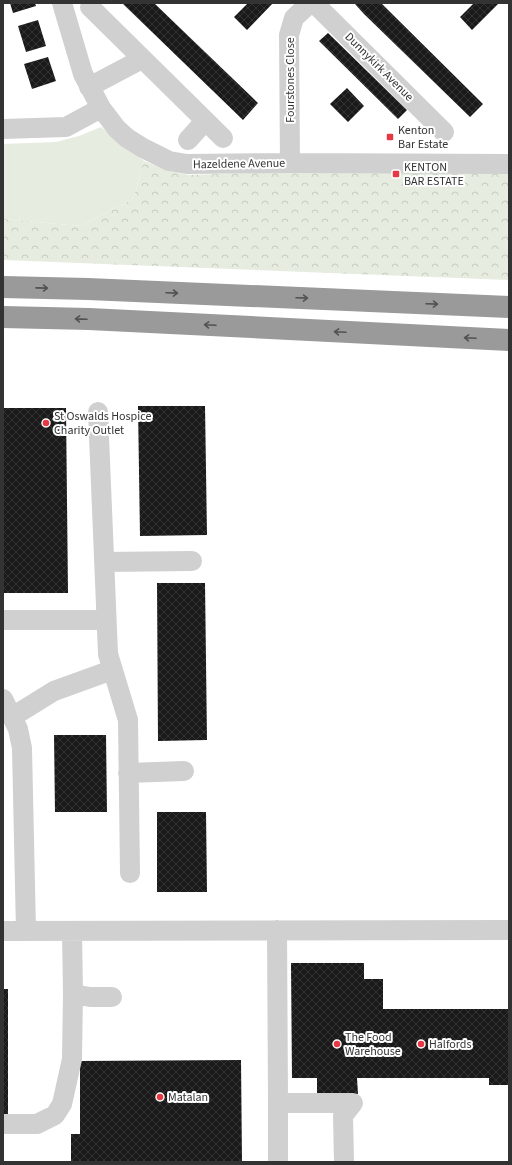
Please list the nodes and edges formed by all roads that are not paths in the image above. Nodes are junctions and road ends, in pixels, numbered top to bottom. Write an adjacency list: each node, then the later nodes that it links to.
1 (62, 3): 6 (street, Hazeldene Avenue)
2 (310, 3): 13 (street, Fourstones Close)
3 (314, 3): 10 (street, Dunnykirk Avenue)
4 (90, 7): 5 (street)
5 (142, 59): 6 (street); 8 (street)
6 (89, 87): 7 (street, Hazeldene Avenue)
7 (101, 108): 9 (street); 13 (street, Hazeldene Avenue)
8 (205, 121): 11 (street); 12 (street)
9 (3, 129)
10 (444, 132)
11 (222, 138)
12 (188, 140)
13 (290, 163): 14 (street, Hazeldene Avenue)
14 (509, 164)
15 (3, 287): 16 (highway, one-way to 16)
16 (509, 307)
17 (3, 317): 18 (highway, one-way to 17)
18 (509, 340)
19 (98, 412): 21 (street)
20 (192, 561): 21 (street)
21 (104, 562): 23 (street)
22 (3, 620): 23 (street)
23 (106, 620): 24 (street)
24 (112, 670): 26 (street); 28 (street)
25 (3, 699): 26 (street)
26 (12, 717): 33 (street)
27 (184, 771): 28 (street)
28 (128, 773): 29 (street)
29 (130, 873)
30 (277, 930): 31 (street); 34 (street); 37 (street)
31 (509, 930)
32 (3, 931): 33 (street)
33 (26, 931): 34 (street)
34 (72, 931): 35 (street)
35 (73, 994): 36 (street); 38 (street)
36 (112, 997)
37 (278, 1099): 39 (street); 40 (street)
38 (3, 1124)
39 (278, 1160)
40 (344, 1162)

